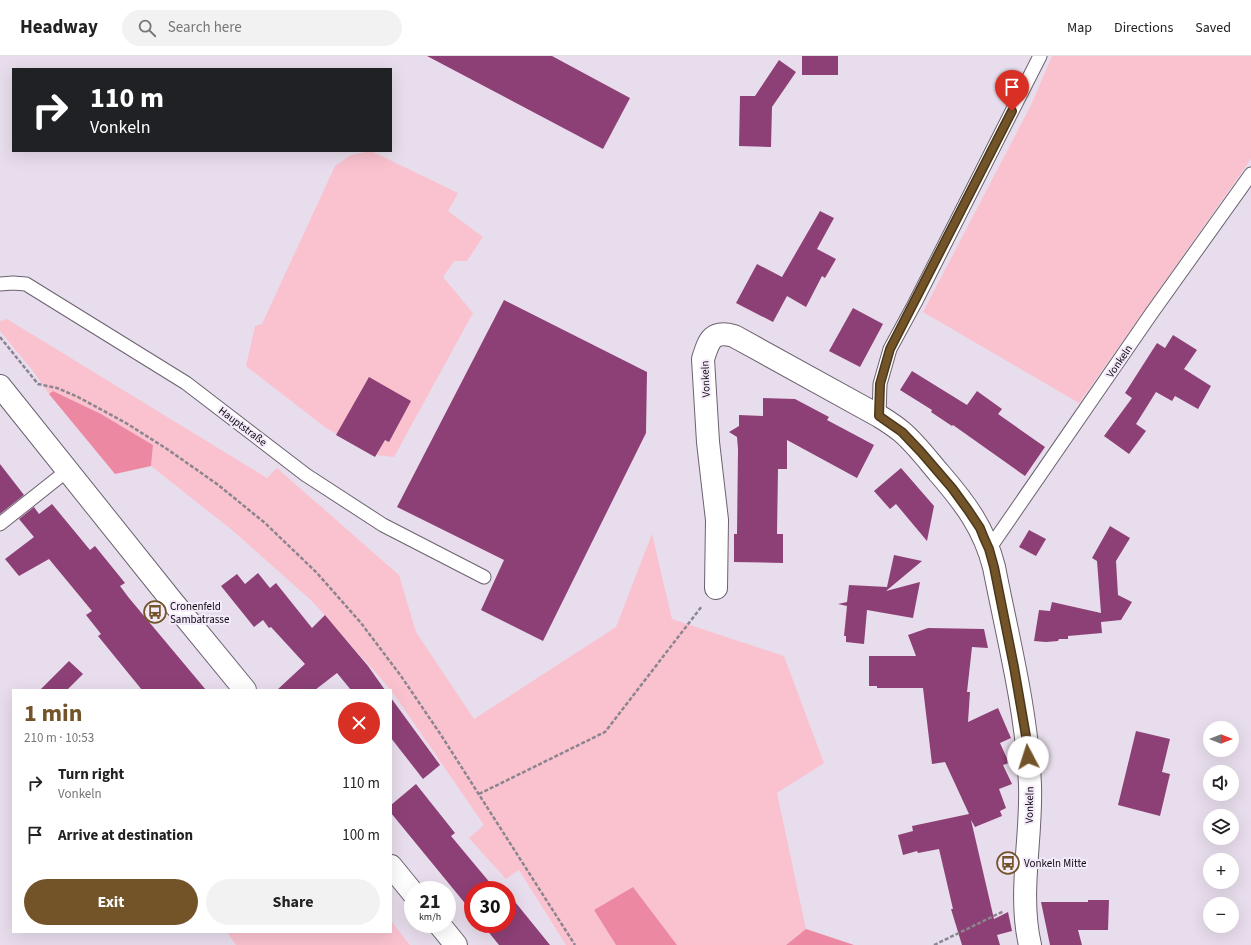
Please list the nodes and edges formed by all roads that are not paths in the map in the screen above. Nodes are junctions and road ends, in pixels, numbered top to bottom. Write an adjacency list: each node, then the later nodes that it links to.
1 (1040, 56): 5 (lane)
2 (1251, 174): 8 (lane, Vonkeln)
3 (0, 284): 9 (lane, Hauptstraße)
4 (0, 386): 6 (street)
5 (879, 416): 8 (street, Vonkeln); 10 (street, Vonkeln)
6 (68, 470): 7 (lane); 11 (street)
7 (0, 524)
8 (989, 549): 16 (street, Vonkeln)
9 (484, 577)
10 (716, 588)
11 (244, 689)
12 (392, 867): 13 (street)
13 (404, 882)
14 (446, 933): 15 (street)
15 (456, 945)
16 (1030, 945)

